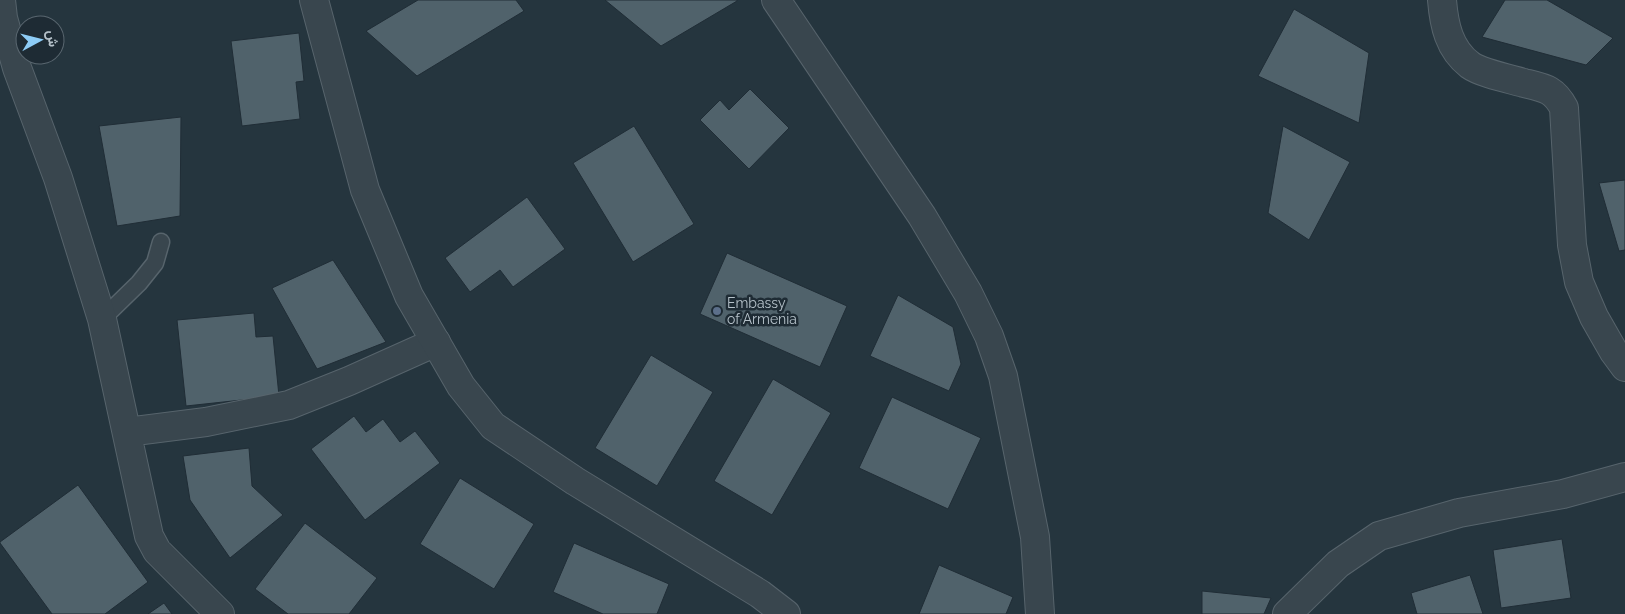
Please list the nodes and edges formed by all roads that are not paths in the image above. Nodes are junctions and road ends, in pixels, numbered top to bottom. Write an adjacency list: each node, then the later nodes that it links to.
1 (1, 0): 6 (street)
2 (314, 0): 7 (street)
3 (776, 0): 13 (street)
4 (1442, 0): 8 (street)
5 (161, 242): 6 (lane)
6 (102, 319): 9 (street)
7 (436, 342): 9 (street); 12 (street)
8 (1625, 367)
9 (127, 432): 11 (street)
10 (1625, 477): 14 (street)
11 (220, 614)
12 (786, 614)
13 (1040, 614)
14 (1287, 614)

